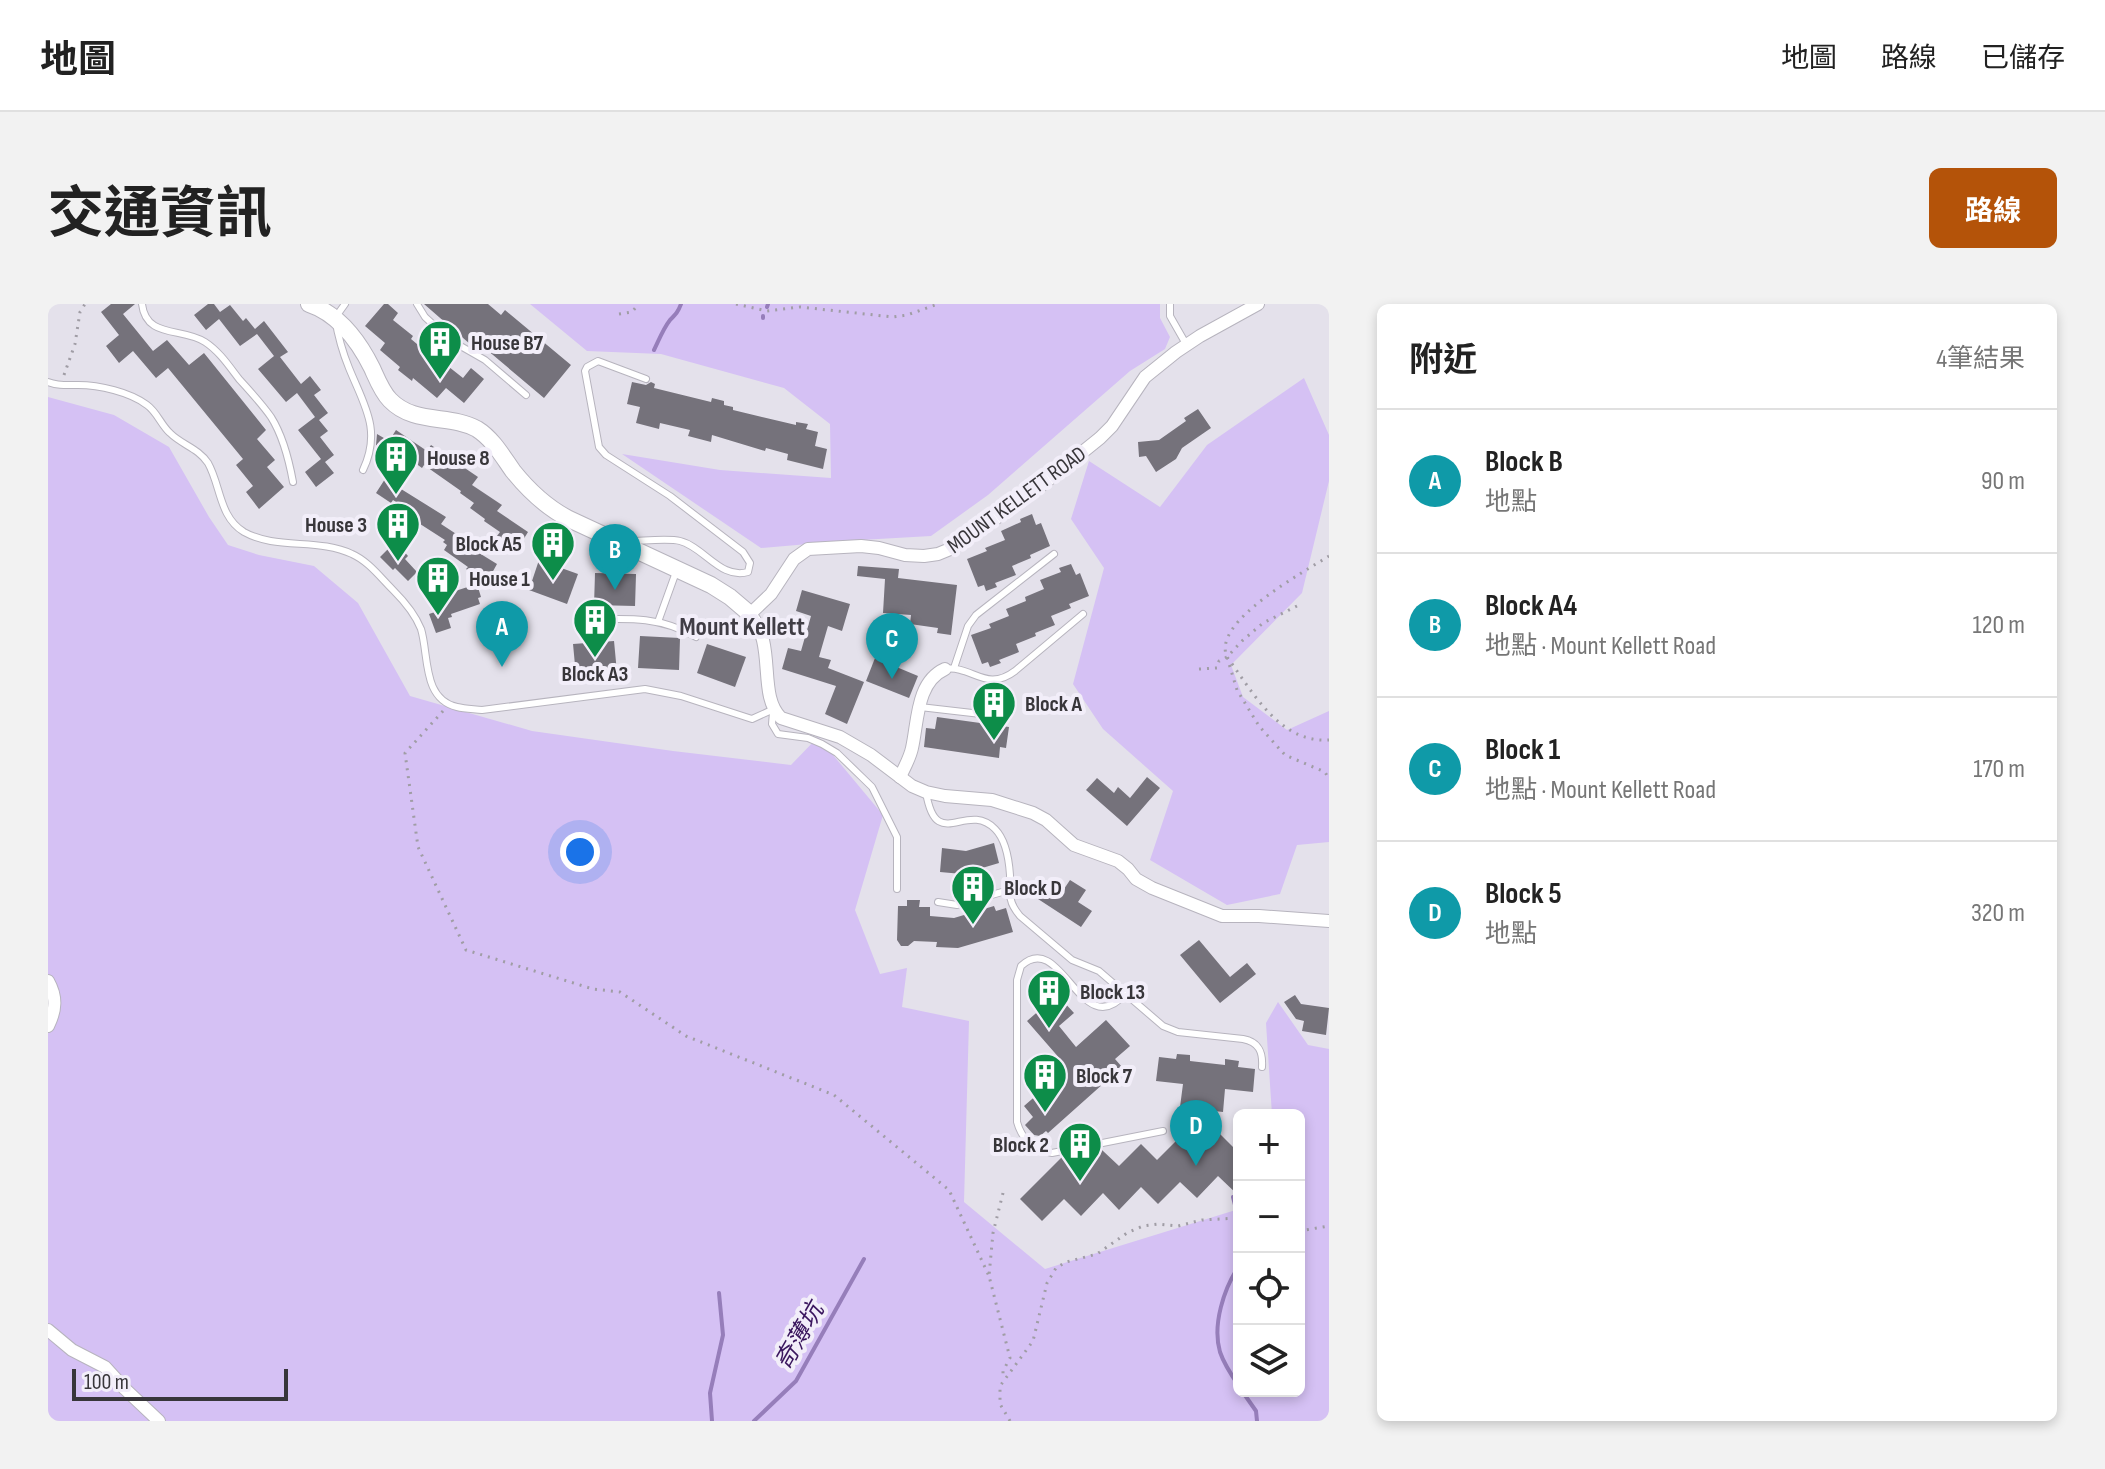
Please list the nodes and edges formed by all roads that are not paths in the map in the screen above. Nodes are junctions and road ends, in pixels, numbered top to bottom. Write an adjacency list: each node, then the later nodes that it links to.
1 (142, 304): 13 (lane)
2 (309, 304): 7 (street)
3 (345, 304): 7 (lane)
4 (417, 304): 11 (lane)
5 (1170, 304): 8 (lane)
6 (1258, 304): 8 (street, MOUNT KELLETT ROAD)
7 (335, 318): 12 (lane); 14 (street)
8 (1186, 344): 17 (street, MOUNT KELLETT ROAD)
9 (646, 379): 14 (lane)
10 (48, 382): 24 (lane)
11 (526, 395)
12 (363, 470)
13 (293, 482)
14 (617, 541): 16 (street)
15 (1054, 554): 22 (lane)
16 (677, 569): 17 (street); 20 (lane)
17 (750, 614): 24 (street)
18 (1083, 614): 22 (lane)
19 (578, 620): 20 (lane)
20 (658, 622): 21 (lane)
21 (696, 637)
22 (950, 669): 23 (street)
23 (919, 707): 25 (lane); 26 (street)
24 (774, 709): 26 (street); 28 (lane)
25 (1007, 717)
26 (900, 777): 27 (street)
27 (926, 792): 29 (lane); 31 (street)
28 (897, 889)
29 (1009, 890): 30 (lane); 33 (lane)
30 (938, 902)
31 (1327, 920)
32 (48, 981): 34 (street)
33 (1126, 993): 35 (lane); 36 (lane)
34 (48, 1026)
35 (1262, 1067)
36 (1163, 1131)
37 (48, 1330): 38 (street)
38 (159, 1421)

